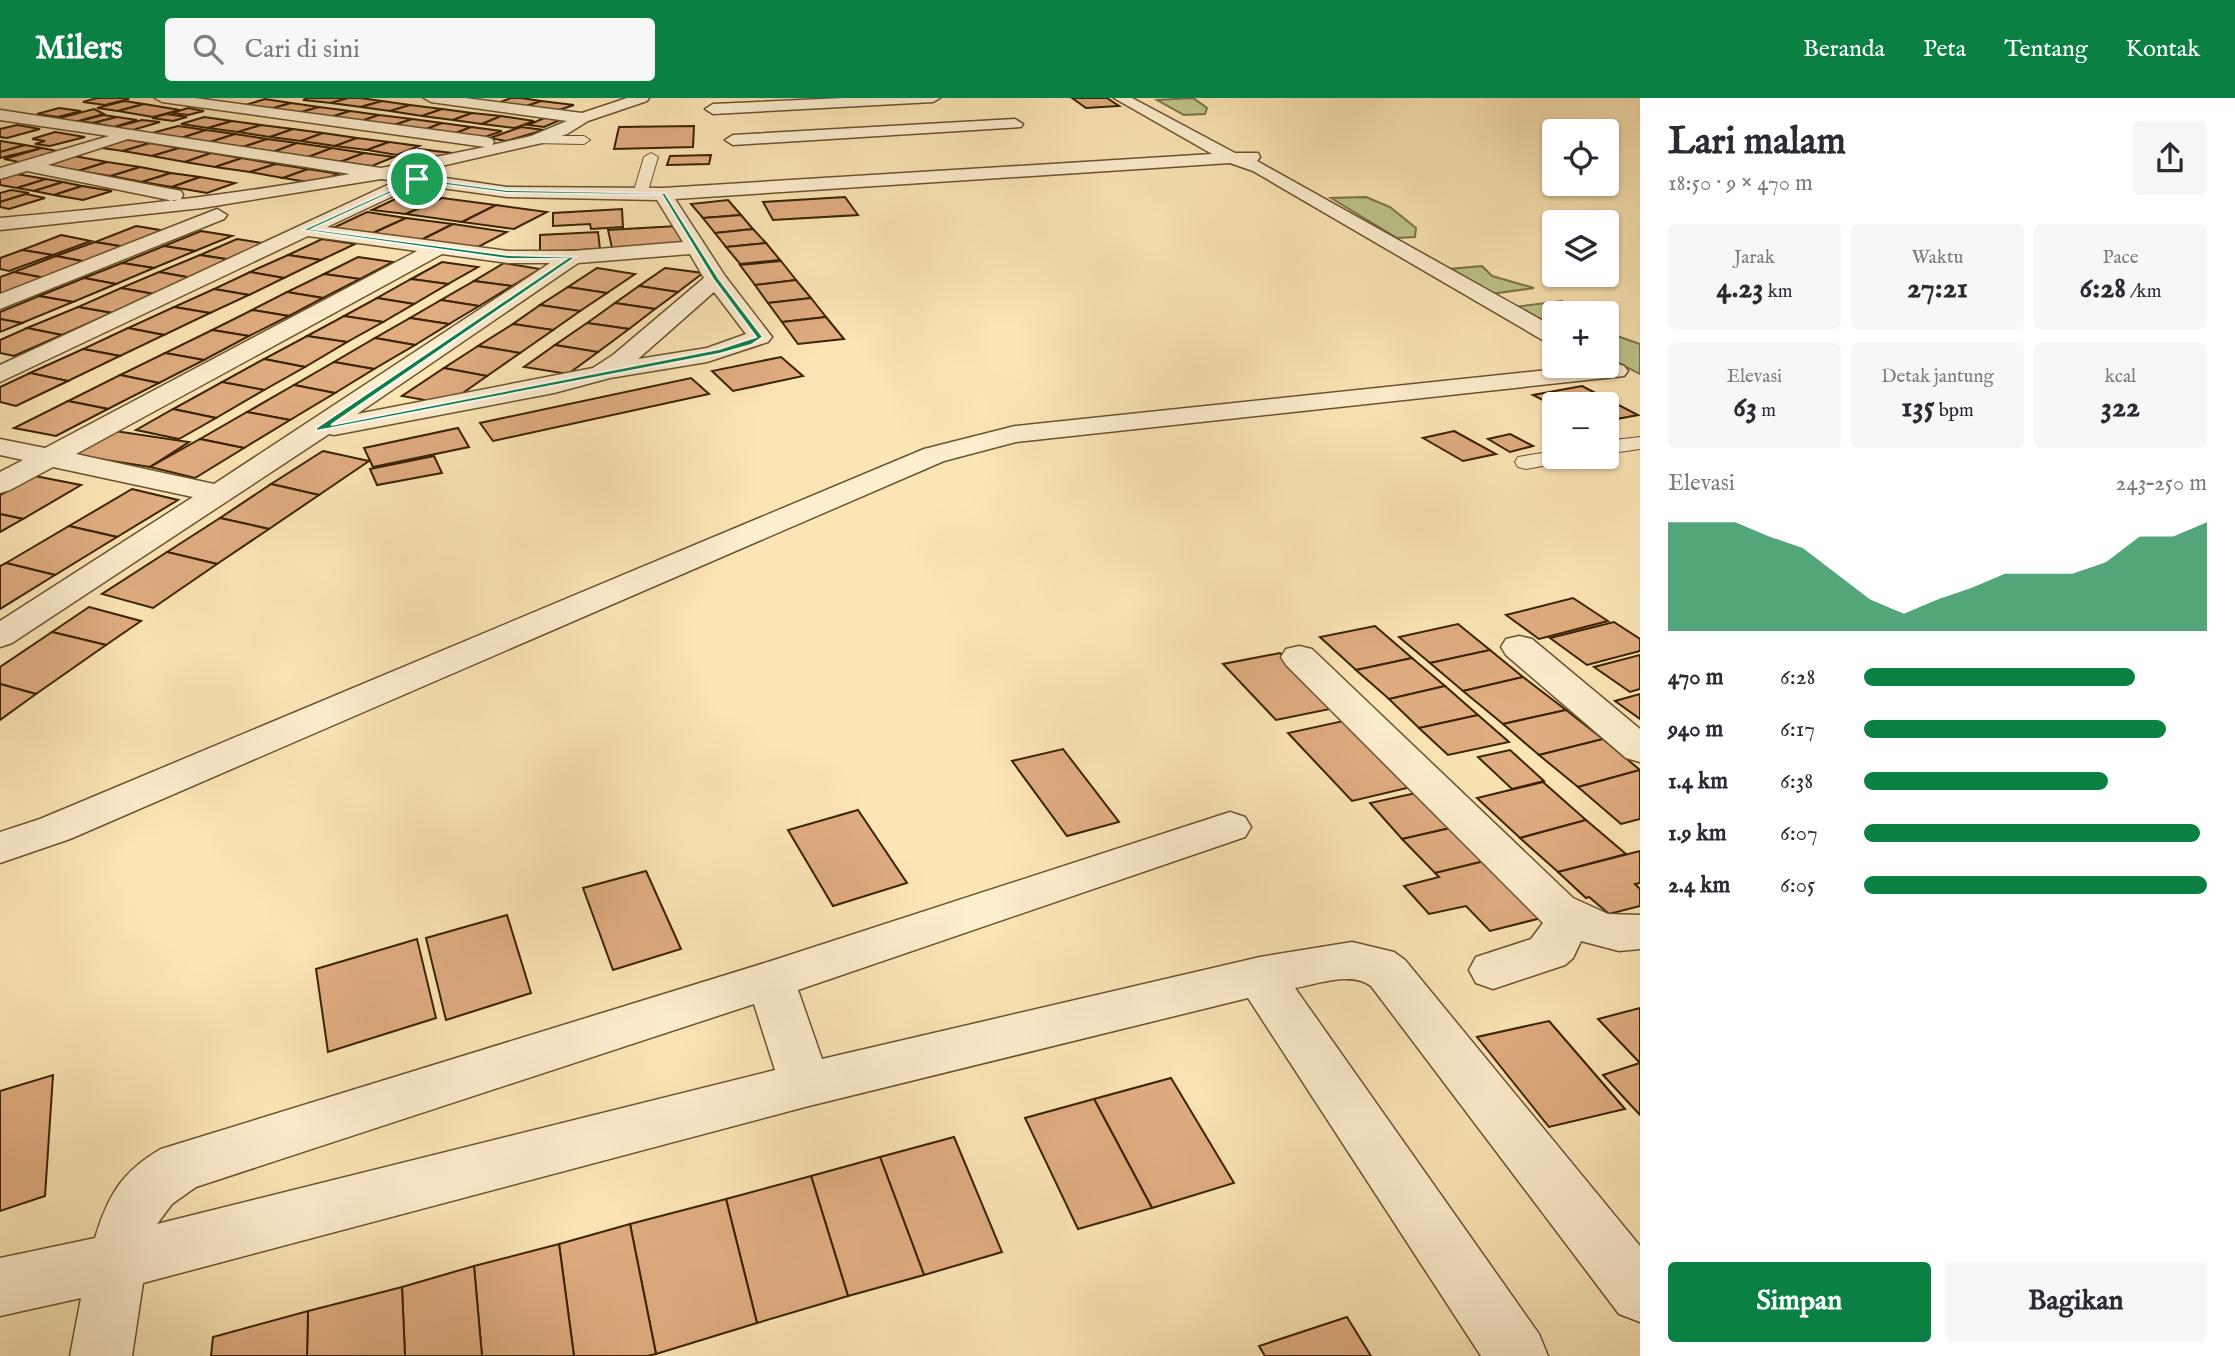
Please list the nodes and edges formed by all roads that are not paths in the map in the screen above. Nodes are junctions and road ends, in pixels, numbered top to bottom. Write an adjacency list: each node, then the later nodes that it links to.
1 (162, 98): 9 (street)
2 (254, 98): 9 (street)
3 (431, 98): 12 (street)
4 (642, 98): 12 (street)
5 (933, 98): 8 (street)
6 (1121, 98): 20 (street)
7 (1148, 98): 22 (street)
8 (718, 104): 16 (street)
9 (224, 107): 13 (street); 17 (street)
10 (994, 107): 16 (street)
11 (0, 115): 13 (street)
12 (583, 118): 14 (street)
13 (134, 134): 23 (street); 25 (street)
14 (536, 140): 15 (lane); 17 (street)
15 (584, 140)
16 (733, 140): 28 (street)
17 (513, 146): 25 (street)
18 (1053, 155): 24 (street)
19 (651, 156): 29 (lane)
20 (1233, 159): 22 (street); 24 (street)
21 (0, 162): 23 (street)
22 (1256, 162): 44 (street)
23 (26, 166): 26 (street); 31 (street)
24 (1072, 170): 28 (street)
25 (383, 173): 27 (street); 31 (street)
26 (0, 174)
27 (410, 178): 29 (street); 31 (street); 37 (street)
28 (778, 185): 30 (street)
29 (640, 194): 30 (street)
30 (663, 194): 39 (street)
31 (215, 208): 33 (street); 36 (street); 43 (street)
32 (0, 211): 36 (street)
33 (240, 218)
34 (0, 224): 36 (street)
35 (272, 224): 37 (street)
36 (43, 226): 38 (street)
37 (305, 230): 40 (street); 47 (street)
38 (6, 239)
39 (696, 247): 41 (street); 42 (street)
40 (436, 249): 41 (street); 52 (street)
41 (573, 257): 48 (street)
42 (716, 279): 46 (street); 46 (street)
43 (0, 302)
44 (1542, 330)
45 (1620, 372): 62 (street)
46 (602, 373): 48 (street)
47 (0, 374)
48 (318, 429): 56 (street)
49 (1640, 443): 51 (lane)
50 (0, 447): 52 (street)
51 (1619, 447)
52 (49, 458): 55 (street); 56 (street)
53 (1542, 459): 54 (lane)
54 (1526, 462)
55 (0, 484)
56 (216, 494): 57 (street)
57 (0, 636)
58 (1519, 647): 60 (street)
59 (1299, 657): 63 (street)
60 (1640, 749)
61 (1230, 827): 67 (street)
62 (0, 848)
63 (1569, 918): 64 (street); 65 (street)
64 (1640, 932)
65 (1493, 970)
66 (1260, 976): 68 (street); 71 (street); 73 (street)
67 (771, 980): 68 (street); 69 (street)
68 (805, 1085): 69 (street)
69 (117, 1262): 70 (street); 72 (street)
70 (0, 1287)
71 (1640, 1293)
72 (102, 1356)
73 (1517, 1356)

